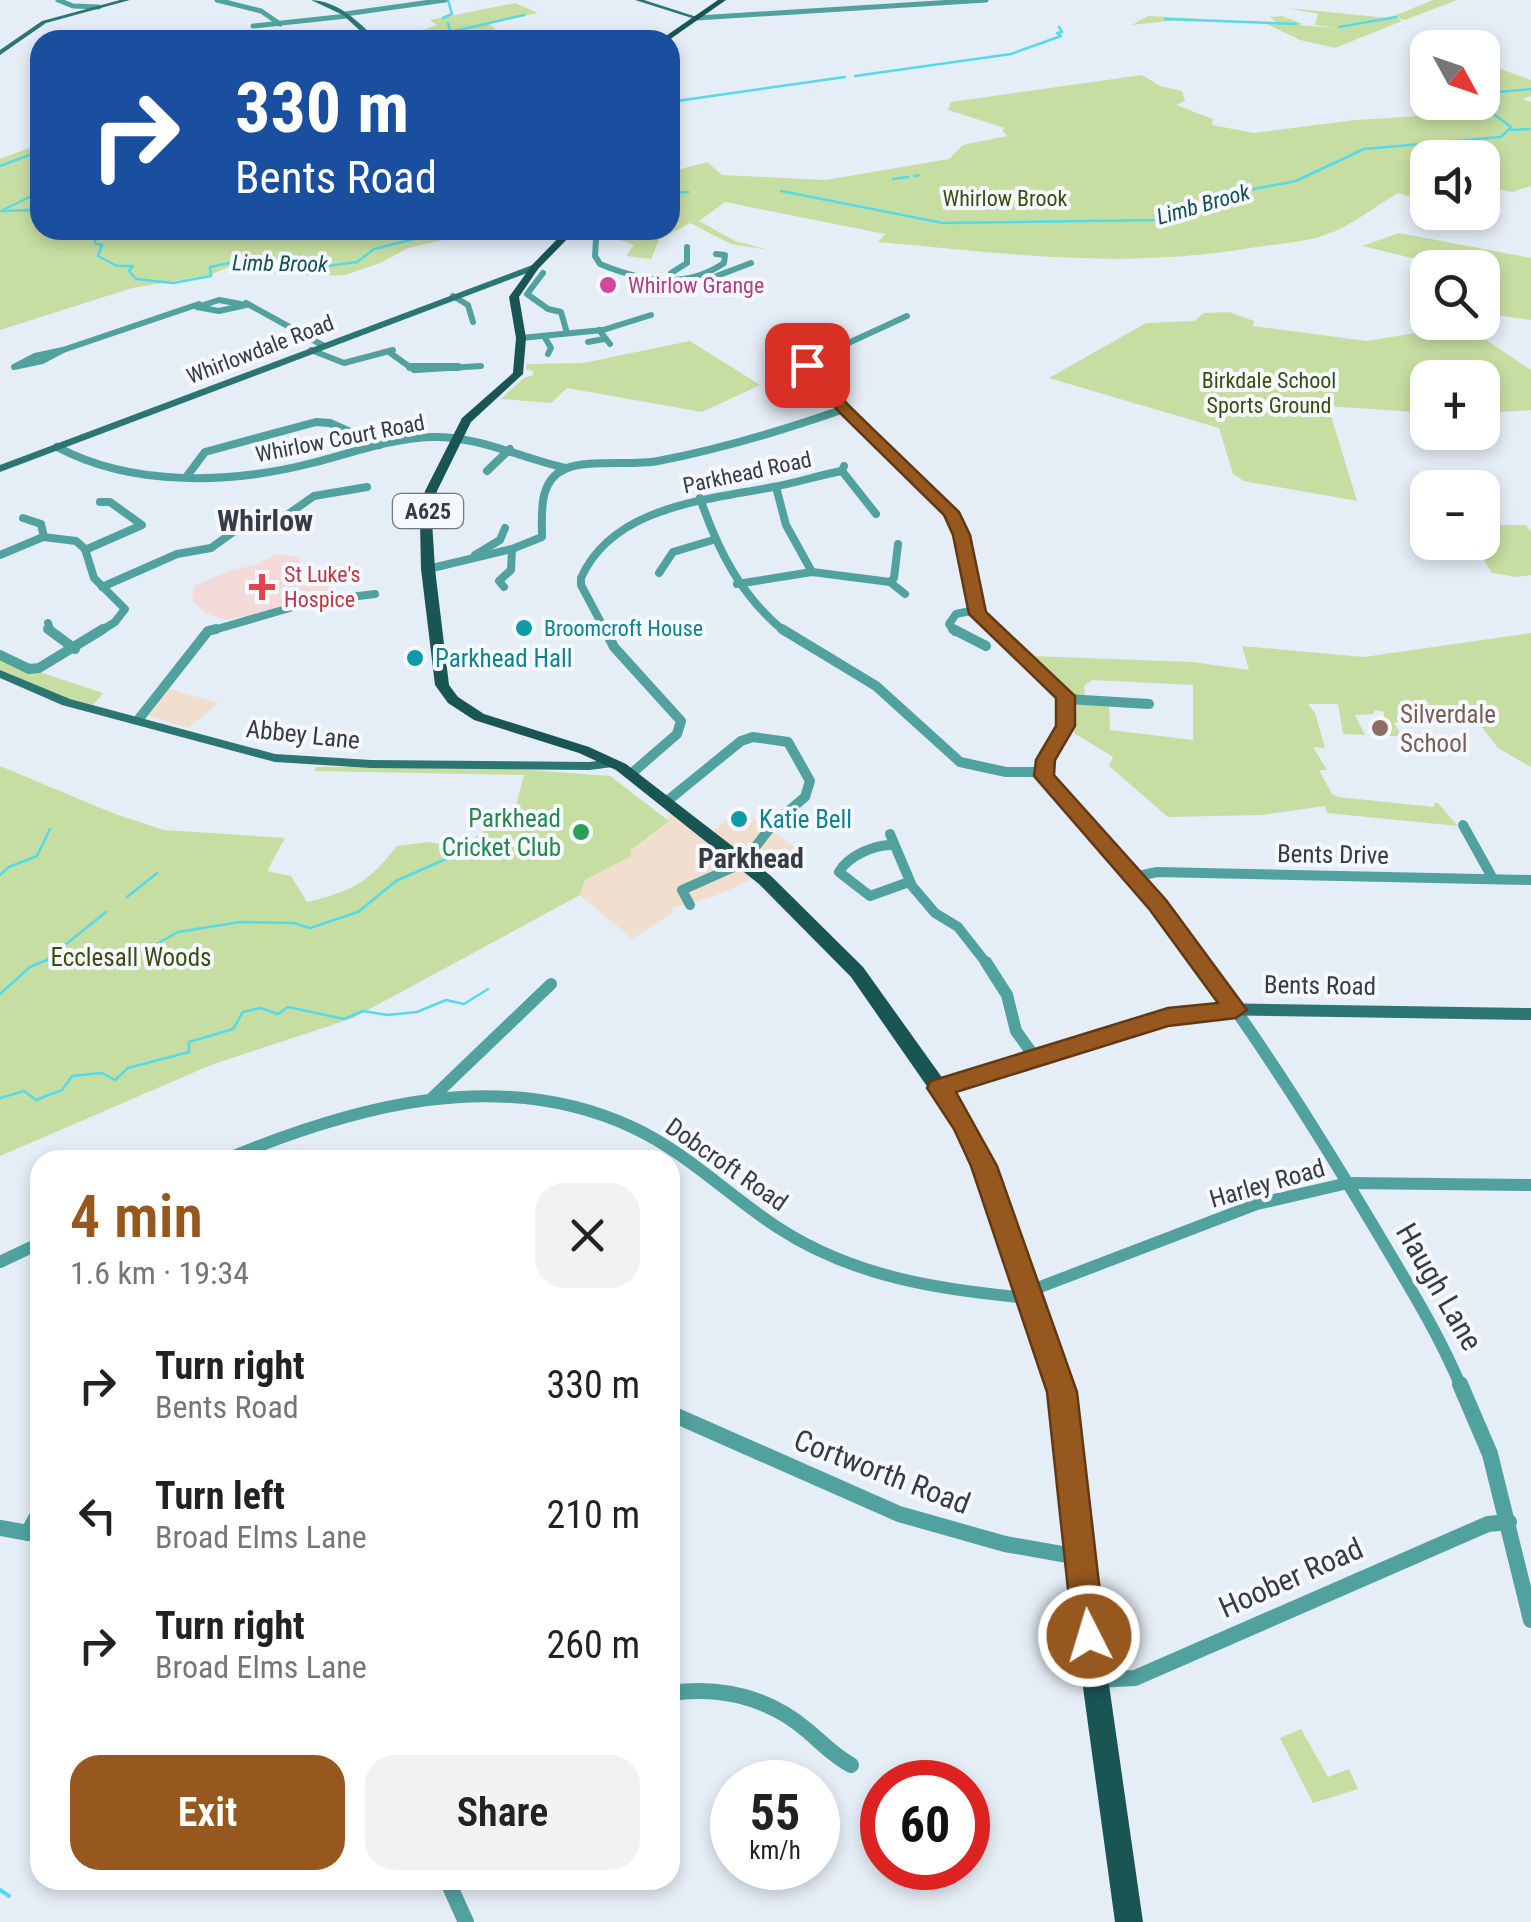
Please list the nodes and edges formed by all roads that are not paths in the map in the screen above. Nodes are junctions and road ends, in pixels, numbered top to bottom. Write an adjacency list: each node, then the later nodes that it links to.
1 (58, 0): 9 (street)
2 (127, 0): 9 (main road)
3 (217, 0): 13 (street)
4 (314, 0): 10 (main road)
5 (445, 0): 10 (street)
6 (638, 0): 11 (main road)
7 (723, 0): 11 (main road)
8 (986, 0): 11 (street)
9 (96, 4): 15 (main road)
10 (346, 15): 12 (street); 17 (main road)
11 (697, 18): 18 (main road)
12 (300, 22): 13 (street); 16 (street)
13 (280, 24): 14 (street)
14 (253, 26)
15 (32, 30)
16 (307, 30)
17 (363, 30)
18 (679, 30)
19 (30, 31): 20 (main road)
20 (2, 50)
21 (564, 240): 26 (main road, A625)
22 (596, 240): 28 (street)
23 (687, 247): 28 (street)
24 (716, 254): 27 (street)
25 (752, 263): 27 (street)
26 (542, 273): 29 (main road, Whirlowdale Road); 32 (street); 38 (main road, A625)
27 (692, 278): 28 (street)
28 (667, 281)
29 (453, 296): 34 (street); 40 (main road, Whirlowdale Road)
30 (570, 306): 32 (street)
31 (637, 310): 35 (street)
32 (558, 311): 36 (street)
33 (907, 316): 45 (street)
34 (468, 319)
35 (599, 330): 36 (street); 39 (street)
36 (566, 334): 37 (street)
37 (544, 336): 38 (street); 42 (street)
38 (521, 338): 46 (main road, A625)
39 (588, 342)
40 (324, 346): 41 (main road, Whirlowdale Road); 44 (street)
41 (311, 350): 43 (street); 48 (main road, Whirlowdale Road)
42 (548, 354)
43 (481, 366)
44 (0, 372)
45 (844, 409): 52 (street); 79 (street)
46 (455, 438): 47 (street, Whirlow Court Road); 49 (street, Whirlow Court Road); 70 (main road, A625)
47 (378, 445): 54 (street, Whirlow Court Road); 54 (street)
48 (57, 447): 53 (main road, Whirlowdale Road); 54 (street, Whirlow Court Road)
49 (510, 449): 50 (street, Whirlow Court Road); 51 (street)
50 (550, 463): 52 (street, Whirlow Court Road); 55 (street)
51 (487, 465)
52 (566, 468): 55 (street)
53 (0, 469)
54 (187, 476)
55 (552, 478): 66 (street)
56 (367, 486): 75 (street)
57 (776, 486): 58 (street, Parkhead Road); 60 (street, Parkhead Road); 71 (street)
58 (700, 498): 64 (street); 90 (street, Parkhead Road)
59 (100, 502): 67 (street)
60 (876, 514)
61 (23, 518): 63 (street)
62 (505, 528): 69 (street)
63 (44, 537): 67 (street); 68 (street)
64 (713, 540): 72 (street); 74 (street)
65 (898, 544): 73 (street)
66 (512, 549): 69 (street); 76 (street)
67 (85, 550): 75 (street)
68 (0, 555)
69 (472, 558): 70 (street)
70 (428, 569): 88 (main road, A625)
71 (812, 572): 73 (street); 74 (street)
72 (659, 573)
73 (890, 582): 78 (street)
74 (737, 584): 89 (street)
75 (102, 587): 82 (street)
76 (504, 587)
77 (375, 594): 87 (street)
78 (905, 594)
79 (976, 610): 81 (street); 85 (street)
80 (48, 624): 82 (street)
81 (986, 646)
82 (75, 649): 83 (street)
83 (0, 655)
84 (0, 674): 87 (main road, Abbey Lane)
85 (1067, 699): 86 (street); 89 (street)
86 (1149, 704)
87 (138, 720): 88 (main road, Abbey Lane)
88 (585, 761): 90 (main road); 90 (main road, A625)
89 (1043, 772): 94 (street, Haugh Lane)
90 (632, 774): 91 (main road, A625)
91 (666, 802): 93 (main road, A625); 93 (street)
92 (1463, 825): 95 (street)
93 (743, 863): 98 (street); 103 (main road, A625)
94 (1134, 877): 95 (street, Bents Drive); 100 (street, Haugh Lane)
95 (1492, 879): 96 (street, Bents Drive)
96 (1531, 880)
97 (908, 882): 97 (street); 102 (street)
98 (690, 905)
99 (551, 984): 104 (street)
100 (1236, 1010): 101 (main road, Bents Road); 102 (main road, Bents Road); 108 (street, Haugh Lane)
101 (1531, 1014)
102 (1034, 1056): 103 (main road, Bents Road)
103 (939, 1088): 112 (main road, A625)
104 (432, 1098): 105 (street, Dobcroft Road); 106 (street, Dobcroft Road)
105 (247, 1150)
106 (674, 1150)
107 (680, 1154): 112 (street, Dobcroft Road)
108 (1348, 1183): 109 (street, Harley Road); 112 (street, Harley Road); 114 (street, Haugh Lane)
109 (1531, 1185)
110 (30, 1248): 111 (street)
111 (0, 1262)
112 (1028, 1295): 117 (main road, A625)
113 (680, 1417): 117 (street, Cortworth Road)
114 (1509, 1522): 118 (street, Haugh Lane); 119 (street, Hoober Road)
115 (0, 1528): 116 (street)
116 (30, 1533)
117 (1082, 1558): 119 (main road, A625)
118 (1531, 1620)
119 (1095, 1680): 124 (main road, A625)
120 (680, 1691): 121 (street)
121 (851, 1764)
122 (451, 1890): 123 (street)
123 (465, 1921)
124 (1129, 1922)

